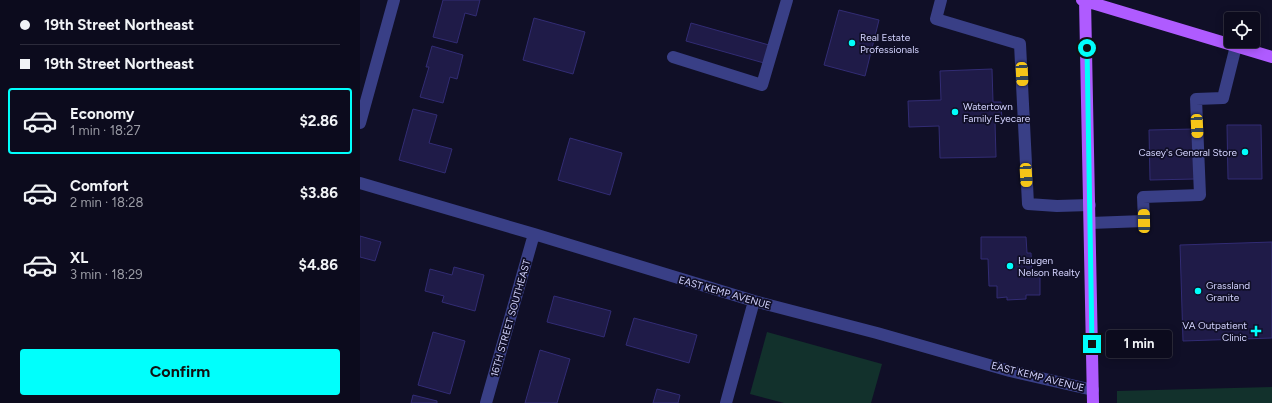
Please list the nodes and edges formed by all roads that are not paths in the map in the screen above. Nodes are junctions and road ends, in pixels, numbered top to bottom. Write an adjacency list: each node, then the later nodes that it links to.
1 (394, 0): 10 (street)
2 (786, 0): 8 (street)
3 (940, 0): 12 (street)
4 (1084, 0): 5 (main road); 12 (main road)
5 (1224, 42)
6 (1235, 48): 13 (street)
7 (1243, 48): 9 (main road)
8 (673, 57)
9 (1272, 57)
10 (360, 123)
11 (360, 183): 14 (street, EAST KEMP AVENUE)
12 (1090, 205): 13 (main road)
13 (1090, 224): 16 (main road)
14 (534, 234): 15 (street, EAST KEMP AVENUE); 17 (street, 16TH STREET SOUTHEAST)
15 (754, 301): 16 (street, EAST KEMP AVENUE); 18 (street)
16 (1093, 390): 19 (main road)
17 (486, 403)
18 (726, 403)
19 (1093, 403)

